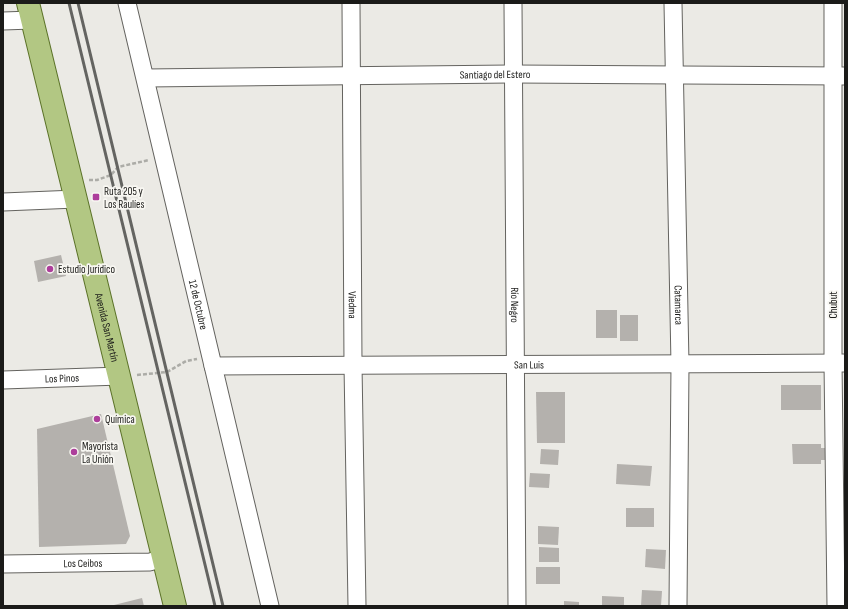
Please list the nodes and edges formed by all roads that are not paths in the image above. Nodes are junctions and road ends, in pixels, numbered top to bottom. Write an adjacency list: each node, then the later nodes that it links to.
1 (127, 3): 11 (street, 12 de Octubre)
2 (351, 3): 10 (street, Viedma)
3 (513, 3): 7 (street, Río Negro)
4 (673, 3): 8 (street, Catamarca)
5 (833, 3): 9 (street, Chubut)
6 (19, 14): 12 (main road, Avenida San Martín)
7 (513, 74): 8 (street, Santiago del Estero); 10 (street, Santiago del Estero); 18 (street, Río Negro)
8 (675, 76): 9 (street, Santiago del Estero); 16 (street, Catamarca)
9 (839, 76): 15 (street, Chubut)
10 (351, 77): 11 (street, Santiago del Estero); 17 (street, Viedma)
11 (146, 78): 14 (street, 12 de Octubre)
12 (70, 194): 13 (street); 19 (main road, Avenida San Martín)
13 (3, 202)
14 (212, 361): 17 (street, San Luis); 25 (street, 12 de Octubre)
15 (839, 363): 16 (street, San Luis); 29 (street, Chubut)
16 (680, 364): 18 (street, San Luis); 28 (street, Catamarca)
17 (353, 365): 18 (street, San Luis); 26 (street, Viedma)
18 (515, 366): 27 (street, Río Negro)
19 (114, 377): 20 (street, Los Pinos); 21 (main road, Avenida San Martín)
20 (3, 380)
21 (157, 560): 22 (street, Los Ceibos); 23 (main road, Avenida San Martín); 24 (main road, Avenida San Martín)
22 (3, 564)
23 (161, 606)
24 (175, 606)
25 (270, 606)
26 (357, 606)
27 (517, 606)
28 (678, 606)
29 (836, 606)

